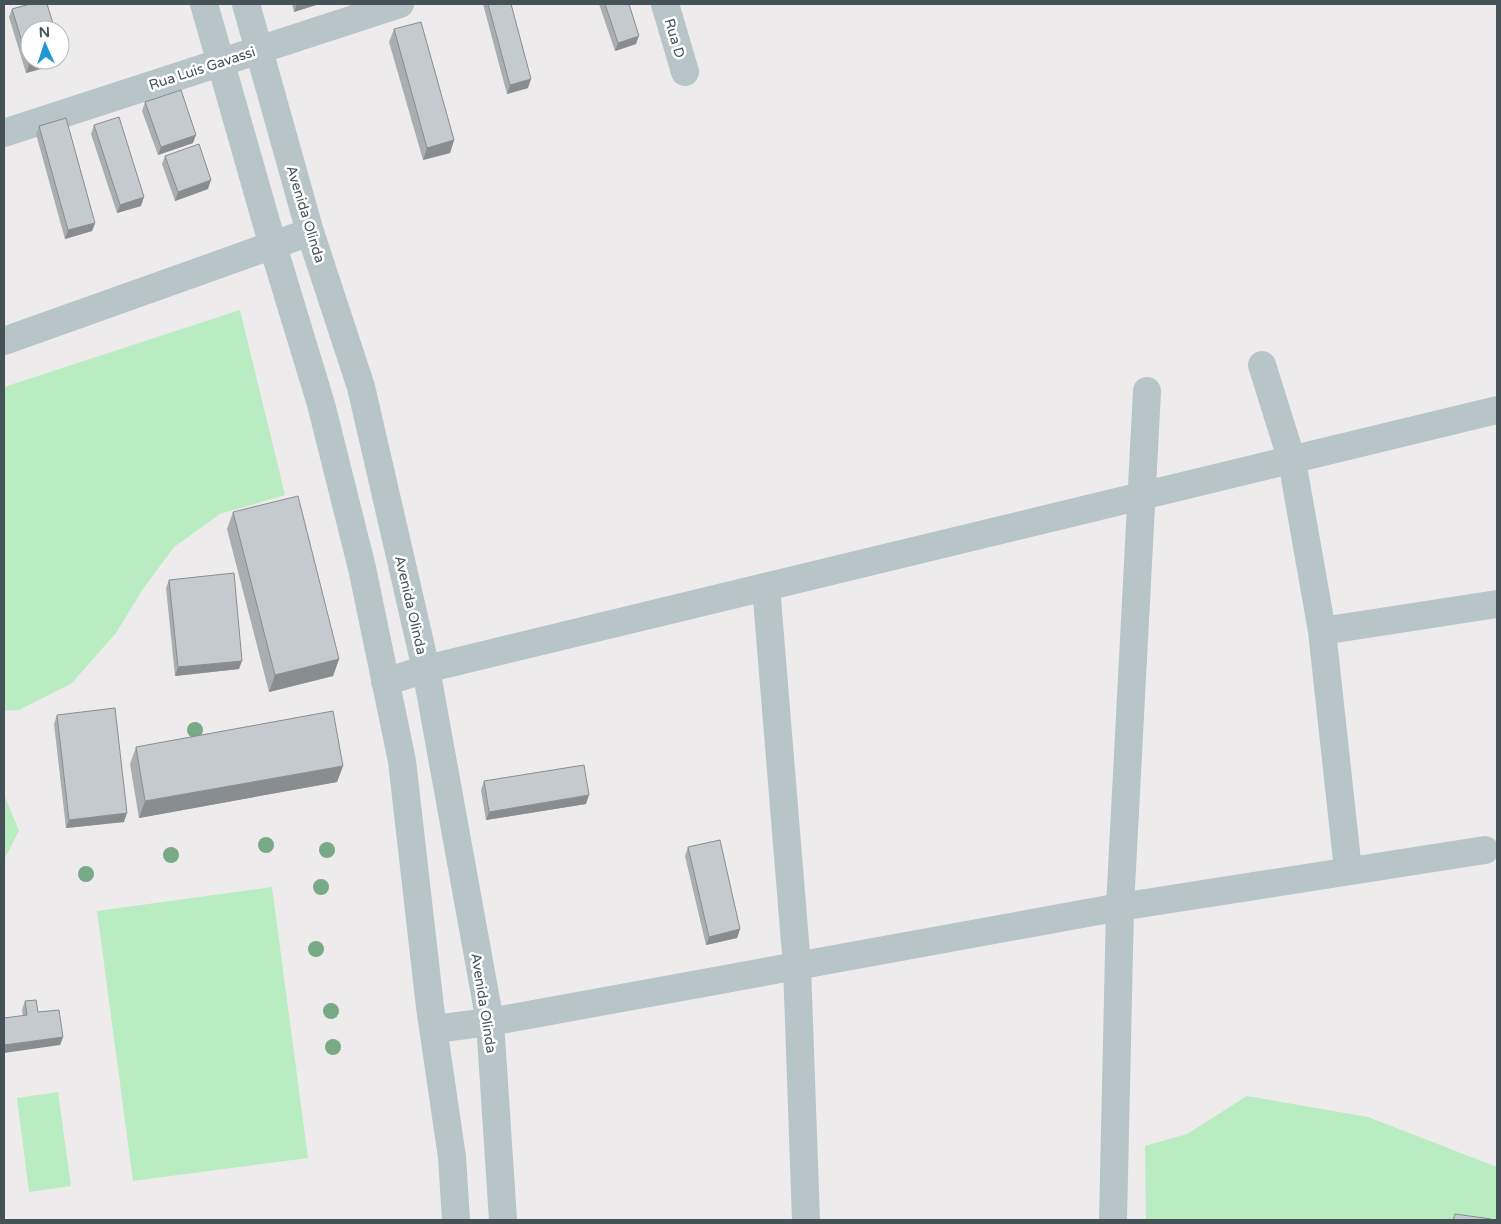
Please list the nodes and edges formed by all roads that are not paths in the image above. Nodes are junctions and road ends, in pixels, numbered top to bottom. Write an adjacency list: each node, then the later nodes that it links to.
1 (204, 4): 6 (street)
2 (246, 4): 5 (street, Avenida Olinda)
3 (400, 4): 5 (street, Rua Luis Gavassi)
4 (665, 4): 7 (street, Rua D)
5 (258, 50): 6 (street, Rua Luis Gavassi); 9 (street, Avenida Olinda)
6 (221, 61): 8 (street, Rua Luis Gavassi); 10 (street)
7 (685, 72)
8 (4, 134)
9 (310, 232): 10 (street); 20 (street, Avenida Olinda)
10 (273, 246): 11 (street); 21 (street)
11 (4, 341)
12 (1262, 365): 15 (street)
13 (1147, 391): 16 (street)
14 (1497, 410): 15 (street)
15 (1292, 460): 16 (street); 19 (street)
16 (1141, 498): 17 (street); 24 (street)
17 (766, 587): 20 (street); 25 (street)
18 (1497, 604): 19 (street)
19 (1322, 631): 23 (street)
20 (426, 669): 21 (street); 26 (street, Avenida Olinda)
21 (385, 682): 27 (street)
22 (1485, 850): 23 (street)
23 (1348, 870): 24 (street)
24 (1120, 907): 25 (street); 31 (street)
25 (797, 966): 26 (street); 30 (street)
26 (490, 1022): 27 (street); 29 (street, Avenida Olinda)
27 (434, 1029): 28 (street)
28 (456, 1220)
29 (503, 1220)
30 (806, 1220)
31 (1113, 1220)

